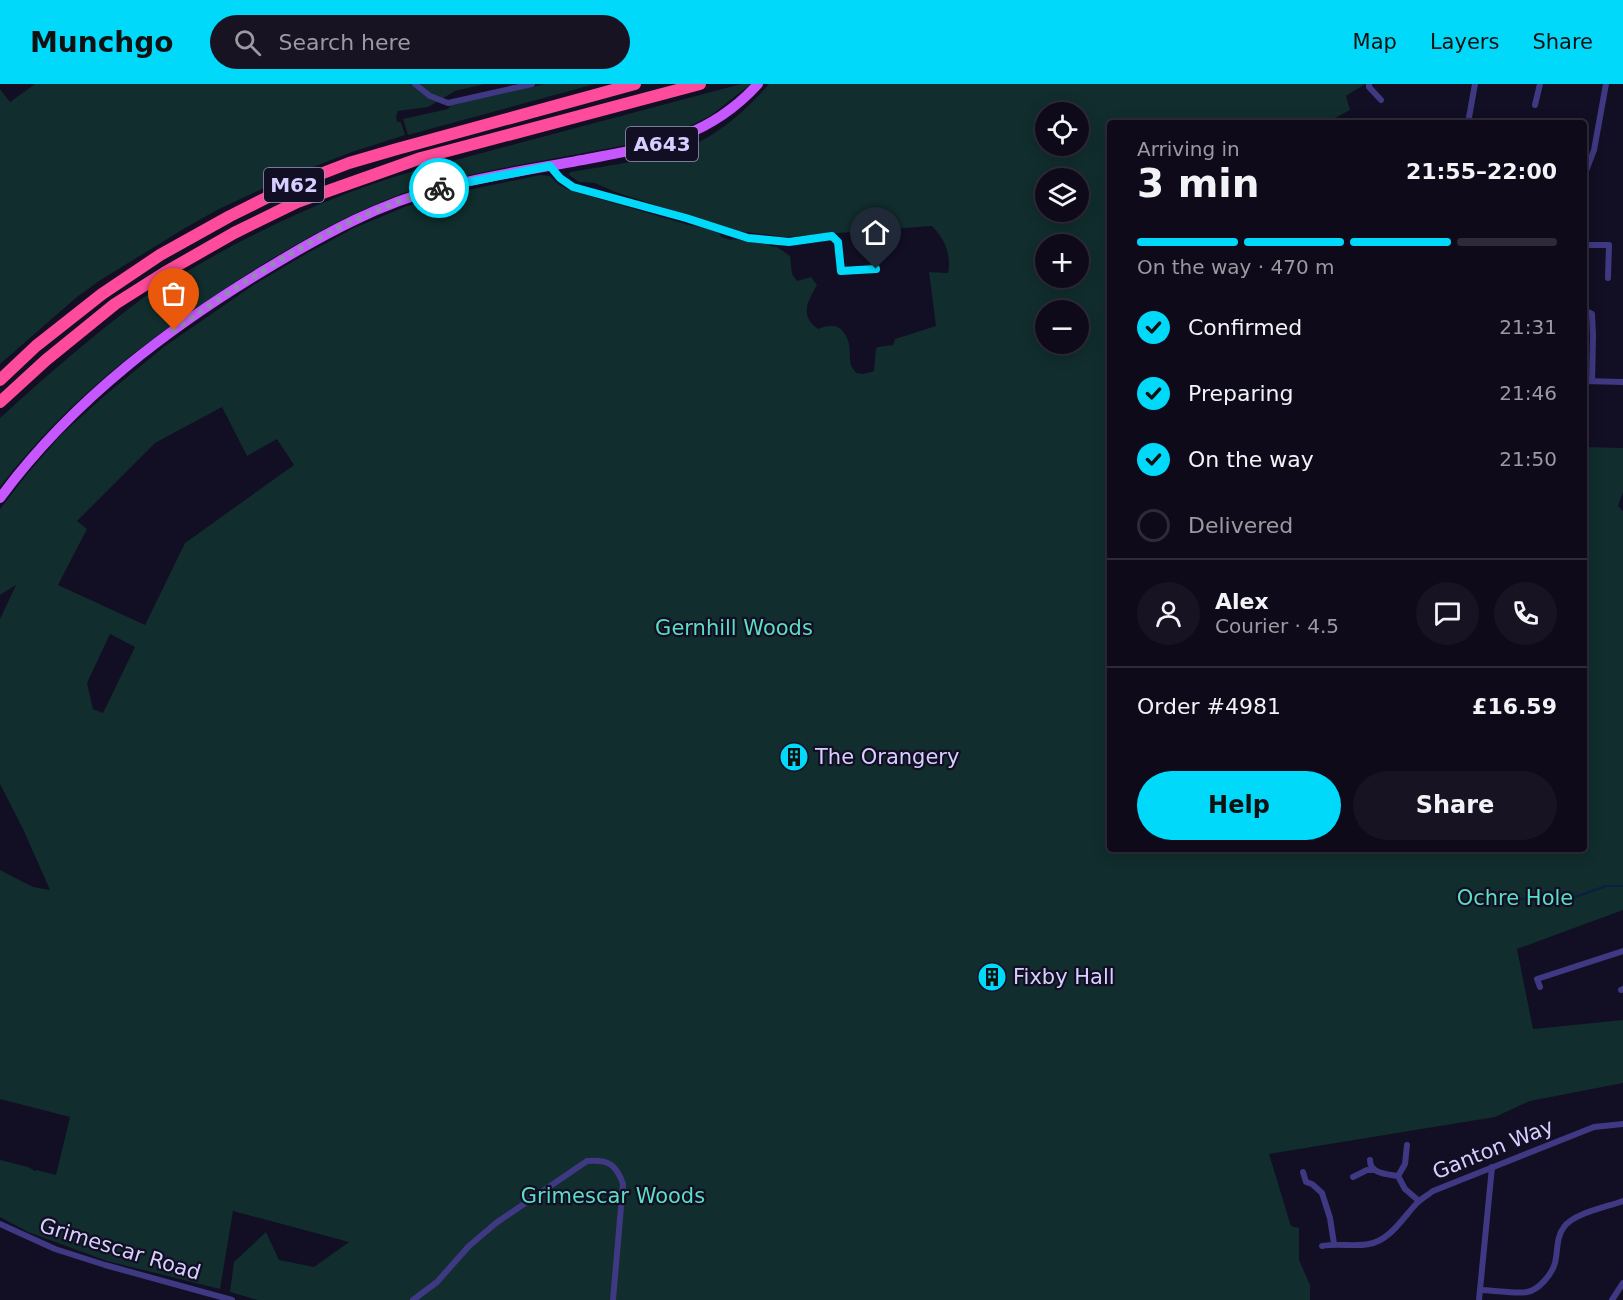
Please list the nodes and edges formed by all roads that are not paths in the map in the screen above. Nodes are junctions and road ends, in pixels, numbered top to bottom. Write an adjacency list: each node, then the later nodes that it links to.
1 (415, 84): 2 (street)
2 (532, 84)
3 (635, 84): 19 (highway, M62)
4 (699, 84): 23 (highway, M62)
5 (758, 84): 13 (main road, A643)
6 (1369, 84): 10 (street)
7 (1475, 84): 12 (street)
8 (1540, 84): 11 (street)
9 (1606, 84): 14 (street)
10 (1381, 100)
11 (1535, 105)
12 (1469, 120)
13 (550, 166): 16 (street); 24 (main road, A643)
14 (1587, 168)
15 (1587, 244): 17 (street)
16 (876, 269)
17 (1608, 278)
18 (1587, 312): 21 (street)
19 (0, 380)
20 (1587, 381): 21 (street)
21 (1592, 381): 22 (street)
22 (1623, 382)
23 (0, 402)
24 (0, 498)
25 (1622, 952): 26 (street)
26 (1540, 987)
27 (1623, 1124): 30 (street, Ganton Way)
28 (1407, 1144): 33 (street)
29 (1370, 1160): 31 (street)
30 (1492, 1167): 35 (street, Ganton Way); 41 (street)
31 (1373, 1170): 33 (street); 34 (street)
32 (1303, 1172): 38 (street)
33 (1398, 1176): 35 (street)
34 (1353, 1177)
35 (1419, 1202): 38 (street, Ganton Way)
36 (1623, 1202): 41 (street)
37 (0, 1224): 42 (street, Grimescar Road)
38 (1334, 1244): 39 (street, Ganton Way)
39 (1322, 1246)
40 (1623, 1283): 46 (street)
41 (1480, 1290): 45 (street)
42 (232, 1300)
43 (413, 1300): 44 (street)
44 (613, 1300)
45 (1479, 1300)
46 (1612, 1300)

